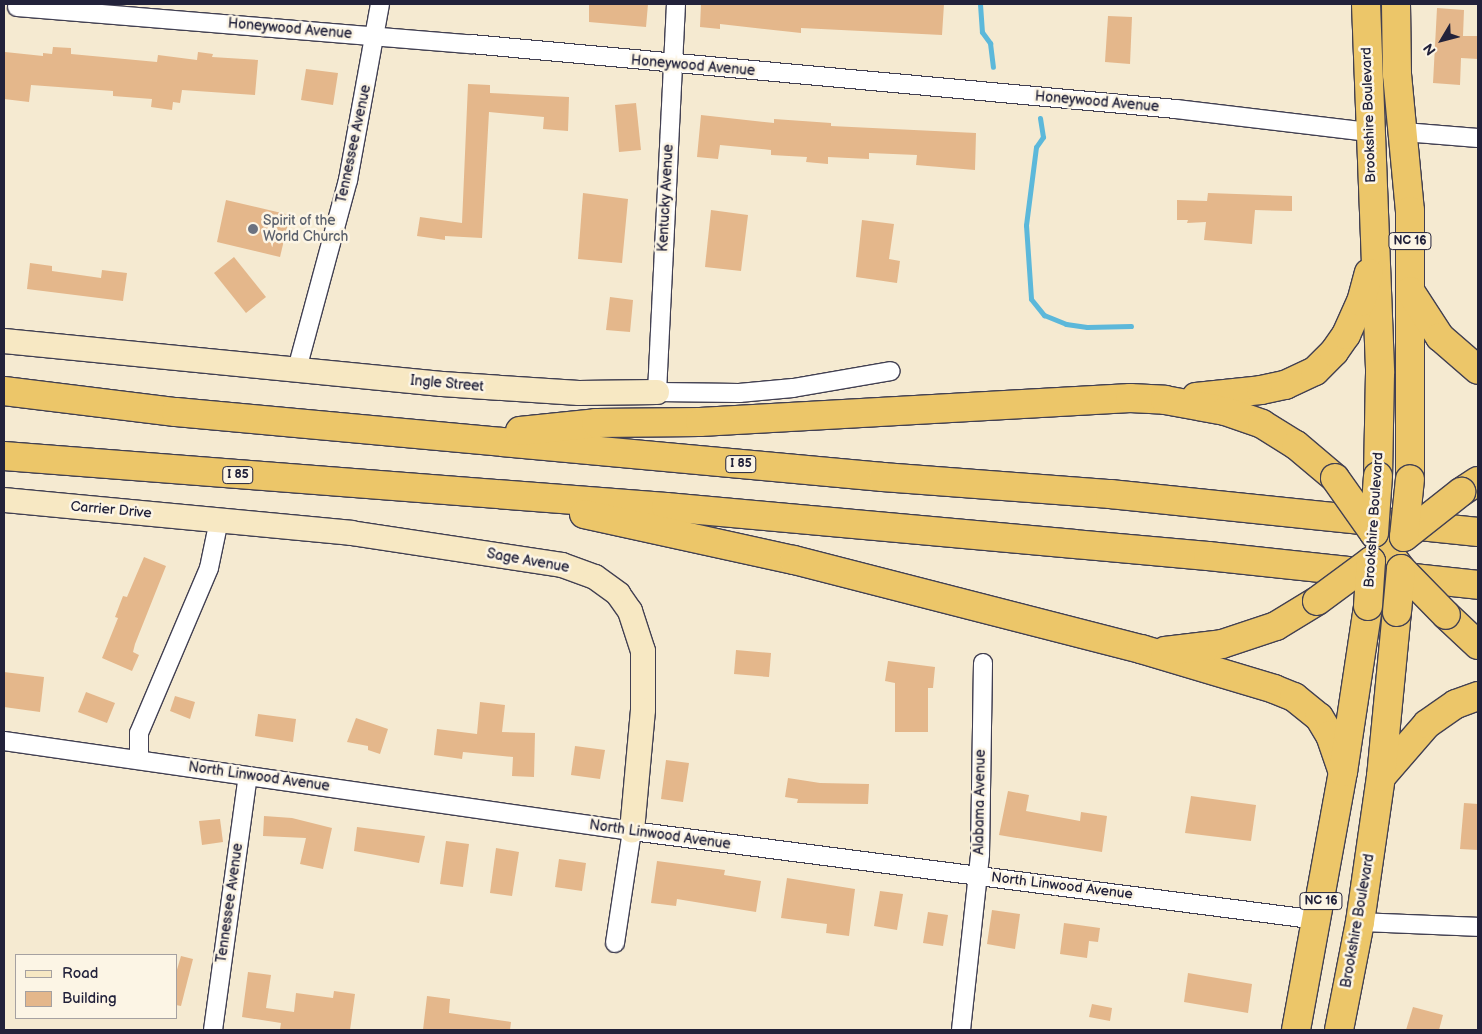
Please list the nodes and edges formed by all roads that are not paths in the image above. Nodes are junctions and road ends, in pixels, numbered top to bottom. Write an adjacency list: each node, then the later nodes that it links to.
1 (380, 4): 6 (street, Tennessee Avenue)
2 (676, 4): 7 (street, Kentucky Avenue)
3 (1366, 4): 8 (highway, Brookshire Boulevard / NC 16)
4 (1396, 4): 9 (highway, Brookshire Boulevard / NC 16)
5 (17, 7): 6 (street, Honeywood Avenue)
6 (374, 37): 7 (street, Honeywood Avenue); 14 (street, Tennessee Avenue)
7 (673, 64): 8 (street, Honeywood Avenue); 18 (street, Kentucky Avenue)
8 (1369, 132): 11 (highway, Brookshire Boulevard / NC 16)
9 (1404, 132): 10 (street); 12 (highway, Brookshire Boulevard / NC 16)
10 (1478, 138)
11 (1374, 252): 19 (highway); 27 (highway, Brookshire Boulevard / NC 16, bridge)
12 (1410, 290): 15 (highway); 27 (highway, Brookshire Boulevard / NC 16, bridge)
13 (4, 340): 14 (street, Ingle Street)
14 (297, 368): 18 (street, Ingle Street)
15 (1478, 370)
16 (891, 371): 18 (street, Ingle Street)
17 (4, 391): 20 (highway, I 85)
18 (657, 392)
19 (1165, 400): 20 (highway); 27 (highway, bridge)
20 (464, 437): 26 (highway, I 85)
21 (4, 456): 23 (highway, I 85)
22 (1470, 487): 27 (highway, bridge)
23 (472, 490): 28 (highway, I 85); 30 (highway)
24 (4, 500): 25 (street, Carrier Drive)
25 (219, 520): 34 (street); 38 (street, Sage Avenue)
26 (1478, 532)
27 (1387, 550): 29 (highway, bridge); 30 (highway, bridge); 35 (highway, Brookshire Boulevard / NC 16, bridge); 37 (highway, Brookshire Boulevard / NC 16, bridge)
28 (1478, 585)
29 (1478, 645)
30 (1141, 649): 35 (highway)
31 (984, 663): 39 (street, Alabama Avenue)
32 (1478, 696): 37 (highway)
33 (4, 741): 34 (street, North Linwood Avenue)
34 (139, 759): 36 (street, North Linwood Avenue)
35 (1343, 772): 40 (highway, Brookshire Boulevard / NC 16)
36 (248, 776): 38 (street, North Linwood Avenue); 44 (street, Tennessee Avenue)
37 (1381, 777): 41 (highway, Brookshire Boulevard / NC 16)
38 (632, 832): 39 (street, North Linwood Avenue); 43 (street)
39 (977, 877): 40 (street, North Linwood Avenue); 45 (street, Alabama Avenue)
40 (1318, 920): 46 (highway, Brookshire Boulevard / NC 16)
41 (1360, 922): 42 (street); 47 (highway, Brookshire Boulevard / NC 16)
42 (1478, 927)
43 (615, 943)
44 (213, 1030)
45 (961, 1030)
46 (1296, 1030)
47 (1339, 1030)

